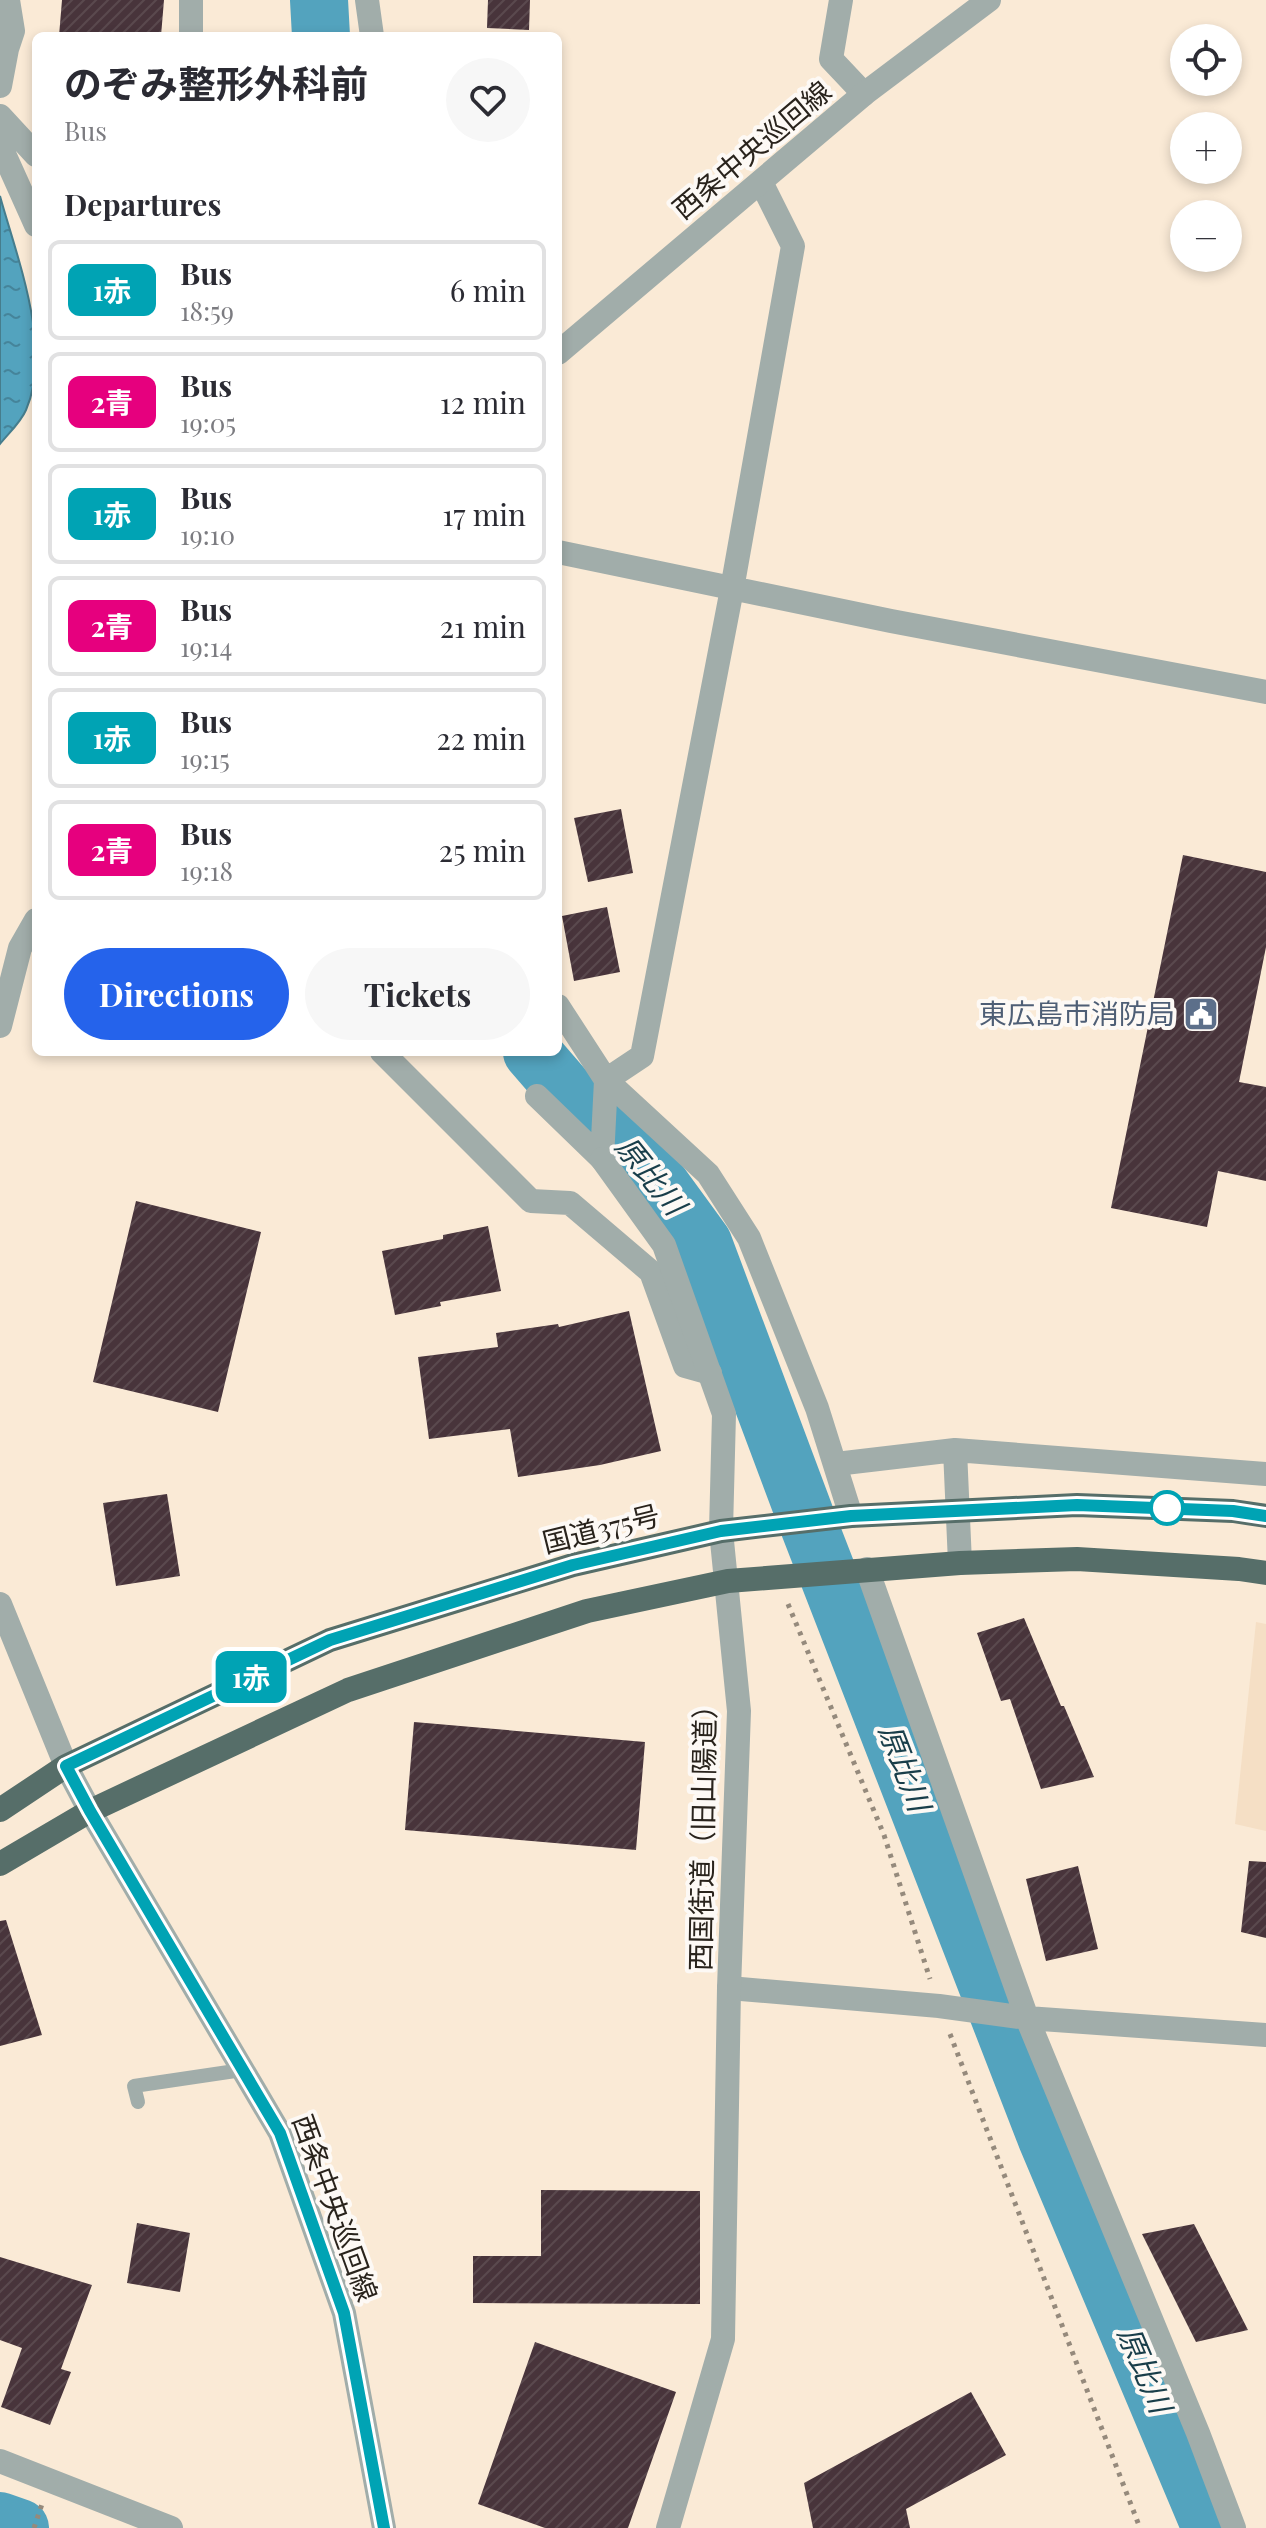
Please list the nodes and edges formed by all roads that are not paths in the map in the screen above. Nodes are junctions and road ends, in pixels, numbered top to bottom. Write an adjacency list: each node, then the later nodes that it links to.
1 (8, 0): 8 (street)
2 (191, 0): 6 (street)
3 (367, 0): 7 (street)
4 (841, 0): 10 (street)
5 (989, 0): 10 (street, 西条中央巡回線)
6 (191, 32)
7 (371, 32)
8 (4, 42): 9 (street)
9 (0, 86)
10 (864, 94): 14 (street, 西条中央巡回線)
11 (0, 116): 13 (street)
12 (0, 145): 15 (street)
13 (32, 151)
14 (761, 182): 16 (street, 西条中央巡回線); 18 (street)
15 (32, 216)
16 (562, 350)
17 (562, 553): 18 (street)
18 (732, 589): 19 (street); 25 (street)
19 (1266, 692)
20 (32, 927): 21 (street)
21 (7, 972): 23 (street)
22 (562, 1012): 25 (street)
23 (0, 1026)
24 (386, 1056): 28 (street)
25 (606, 1080): 27 (street); 30 (street)
26 (537, 1096): 27 (street, 西国街道（旧山陽道）)
27 (602, 1159): 28 (street, 西国街道（旧山陽道）)
28 (710, 1373): 35 (street, 西国街道（旧山陽道）)
29 (955, 1450): 30 (street); 31 (street); 32 (street)
30 (836, 1464): 33 (street)
31 (1266, 1474)
32 (956, 1510): 33 (highway, 国道375号); 34 (highway, 国道375号); 36 (street)
33 (851, 1516): 35 (highway, 国道375号)
34 (1266, 1516)
35 (721, 1531): 39 (street, 西国街道（旧山陽道）); 41 (highway, 国道375号)
36 (960, 1563): 37 (highway); 38 (highway)
37 (867, 1569): 39 (highway); 46 (street)
38 (1266, 1573)
39 (728, 1581): 43 (highway); 45 (street, 西国街道（旧山陽道）)
40 (0, 1604): 41 (street)
41 (66, 1766): 42 (highway, 国道375号); 43 (street, 西条中央巡回線)
42 (0, 1810)
43 (90, 1811): 44 (highway); 48 (street, 西条中央巡回線)
44 (0, 1864)
45 (729, 1988): 46 (street); 53 (street, 西国街道（旧山陽道）)
46 (1021, 2017): 47 (street); 54 (street)
47 (1266, 2035)
48 (242, 2070): 49 (lane); 52 (street, 西条中央巡回線)
49 (138, 2102)
50 (0, 2461): 51 (street)
51 (171, 2528)
52 (384, 2528)
53 (668, 2528)
54 (1234, 2528)

